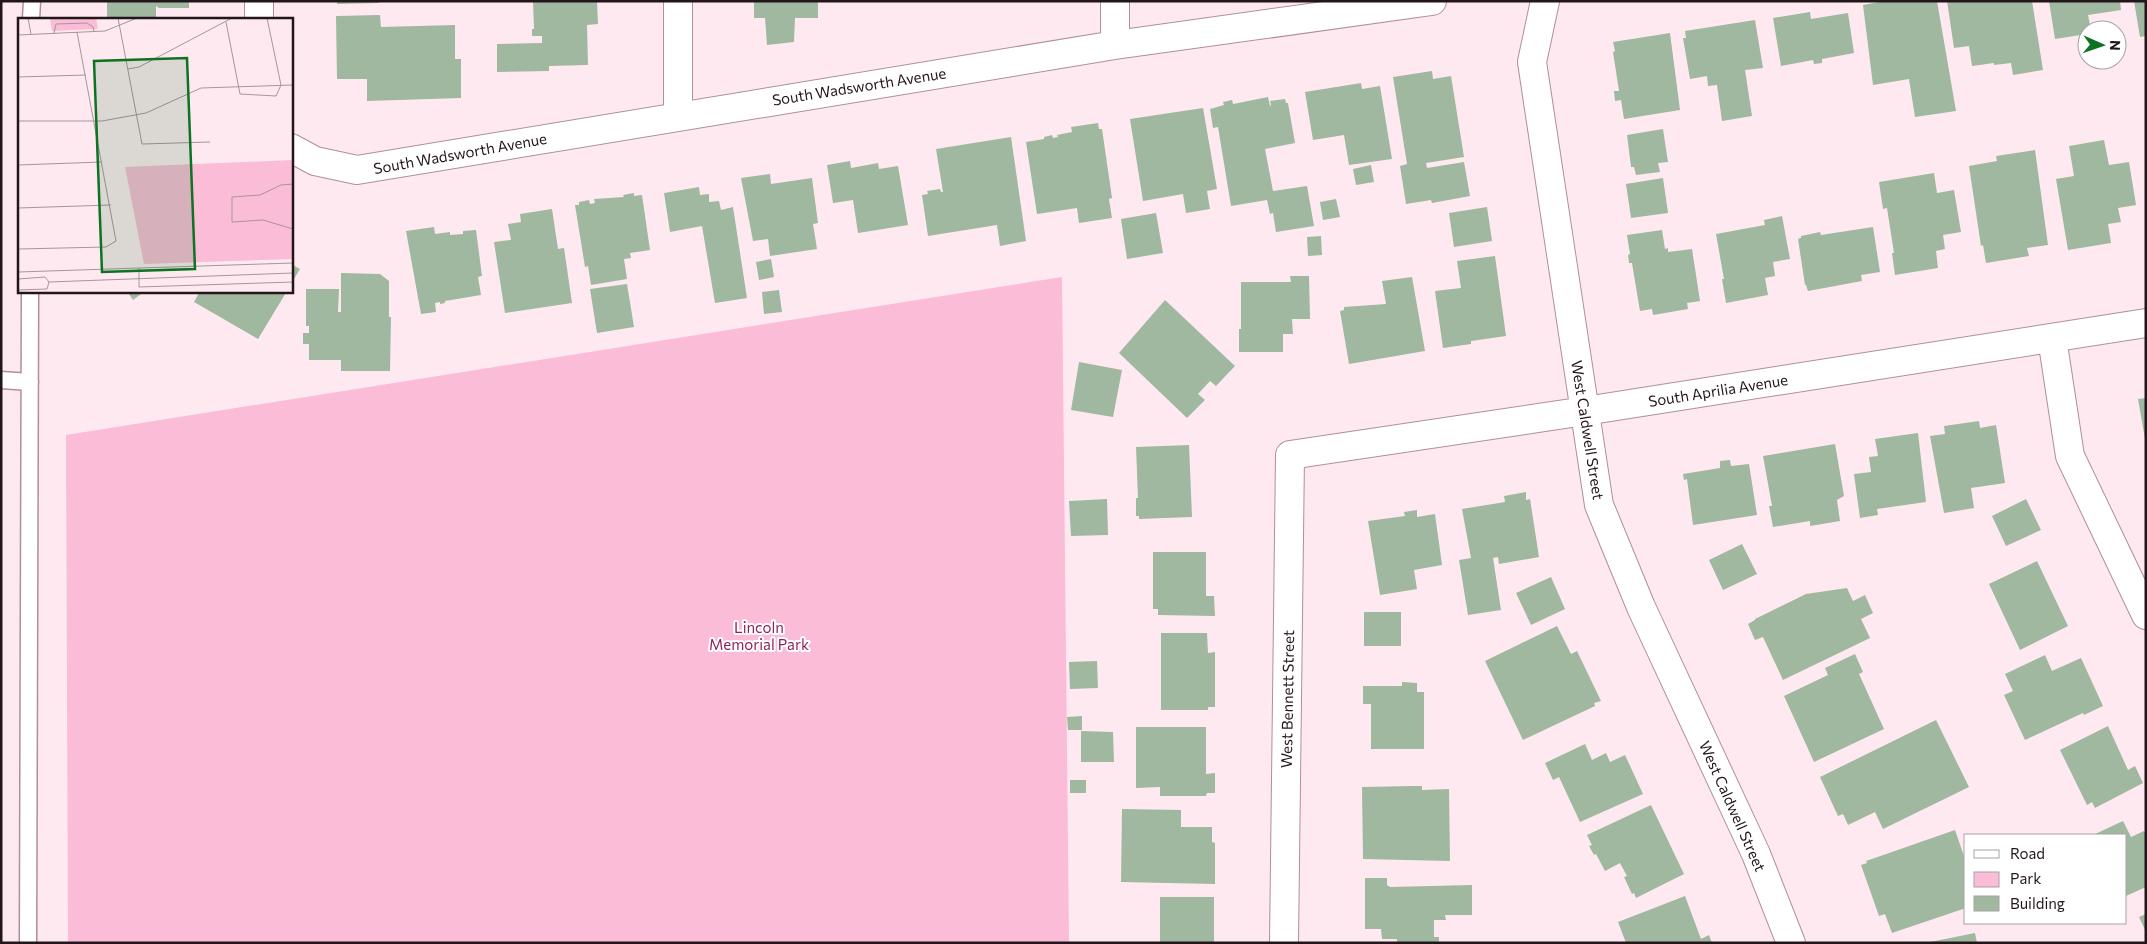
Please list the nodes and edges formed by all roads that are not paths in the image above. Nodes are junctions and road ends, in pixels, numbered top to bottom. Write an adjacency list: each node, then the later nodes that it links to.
1 (32, 1): 7 (lane)
2 (259, 1): 8 (street)
3 (678, 1): 10 (street)
4 (1115, 1): 9 (street)
5 (1432, 1): 9 (street, South Wadsworth Avenue)
6 (1545, 1): 17 (street, West Caldwell Street)
7 (31, 18)
8 (259, 18)
9 (1115, 45): 10 (street, South Wadsworth Avenue)
10 (678, 116): 11 (street, South Wadsworth Avenue)
11 (292, 149)
12 (30, 292): 16 (lane)
13 (2146, 323): 14 (street, South Aprilia Avenue)
14 (2052, 338): 17 (street, South Aprilia Avenue); 19 (street)
15 (1, 380): 16 (lane)
16 (30, 382): 20 (lane)
17 (1585, 411): 18 (street, South Aprilia Avenue); 22 (street, West Caldwell Street)
18 (1290, 455): 21 (street, West Bennett Street)
19 (2146, 614)
20 (28, 943)
21 (1284, 943)
22 (1791, 943)

